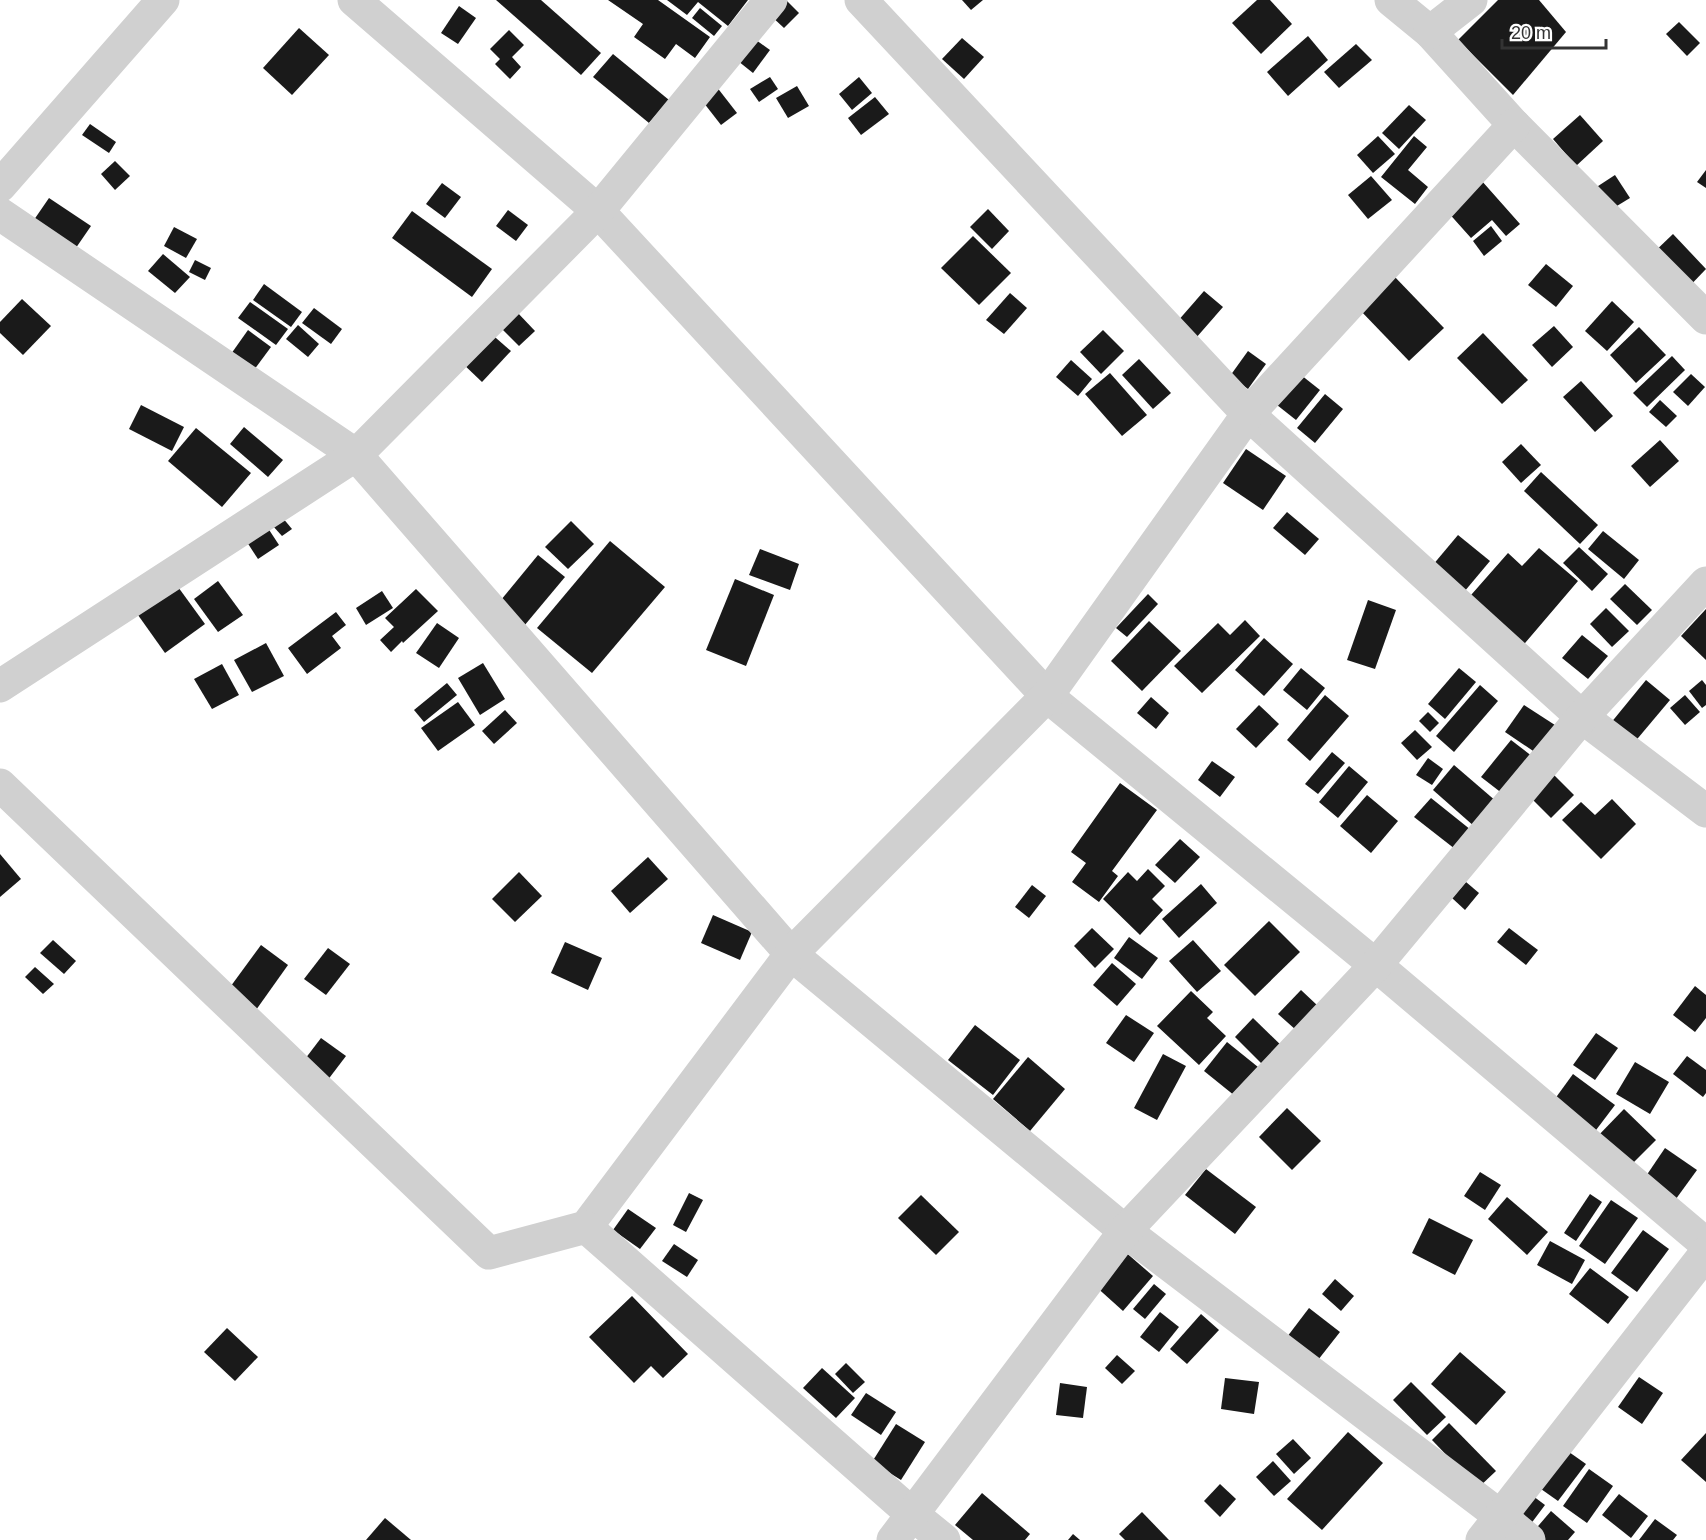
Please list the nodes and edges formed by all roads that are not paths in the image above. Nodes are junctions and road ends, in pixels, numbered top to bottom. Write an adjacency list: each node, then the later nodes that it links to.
1 (163, 0): 9 (street)
2 (354, 0): 10 (street)
3 (771, 0): 10 (street)
4 (861, 0): 13 (street)
5 (1391, 0): 7 (street)
6 (1471, 0): 7 (street)
7 (1430, 32): 8 (street)
8 (1514, 124): 12 (street); 13 (street)
9 (0, 186)
10 (598, 211): 14 (street); 17 (street)
11 (0, 214): 14 (street)
12 (1706, 318)
13 (1248, 414): 17 (street); 18 (street)
14 (356, 455): 16 (street); 21 (street)
15 (1706, 583): 18 (street)
16 (0, 686)
17 (1047, 696): 21 (street); 22 (street)
18 (1582, 717): 20 (street); 22 (street)
19 (0, 785): 23 (street)
20 (1706, 811)
21 (791, 954): 23 (street); 24 (street)
22 (1375, 966): 24 (street); 25 (street)
23 (586, 1227): 27 (street)
24 (1125, 1231): 27 (street); 28 (street)
25 (1706, 1244)
26 (1706, 1253): 28 (street)
27 (902, 1527): 29 (street)
28 (1491, 1528): 30 (street)
29 (944, 1540)
30 (1529, 1540)

